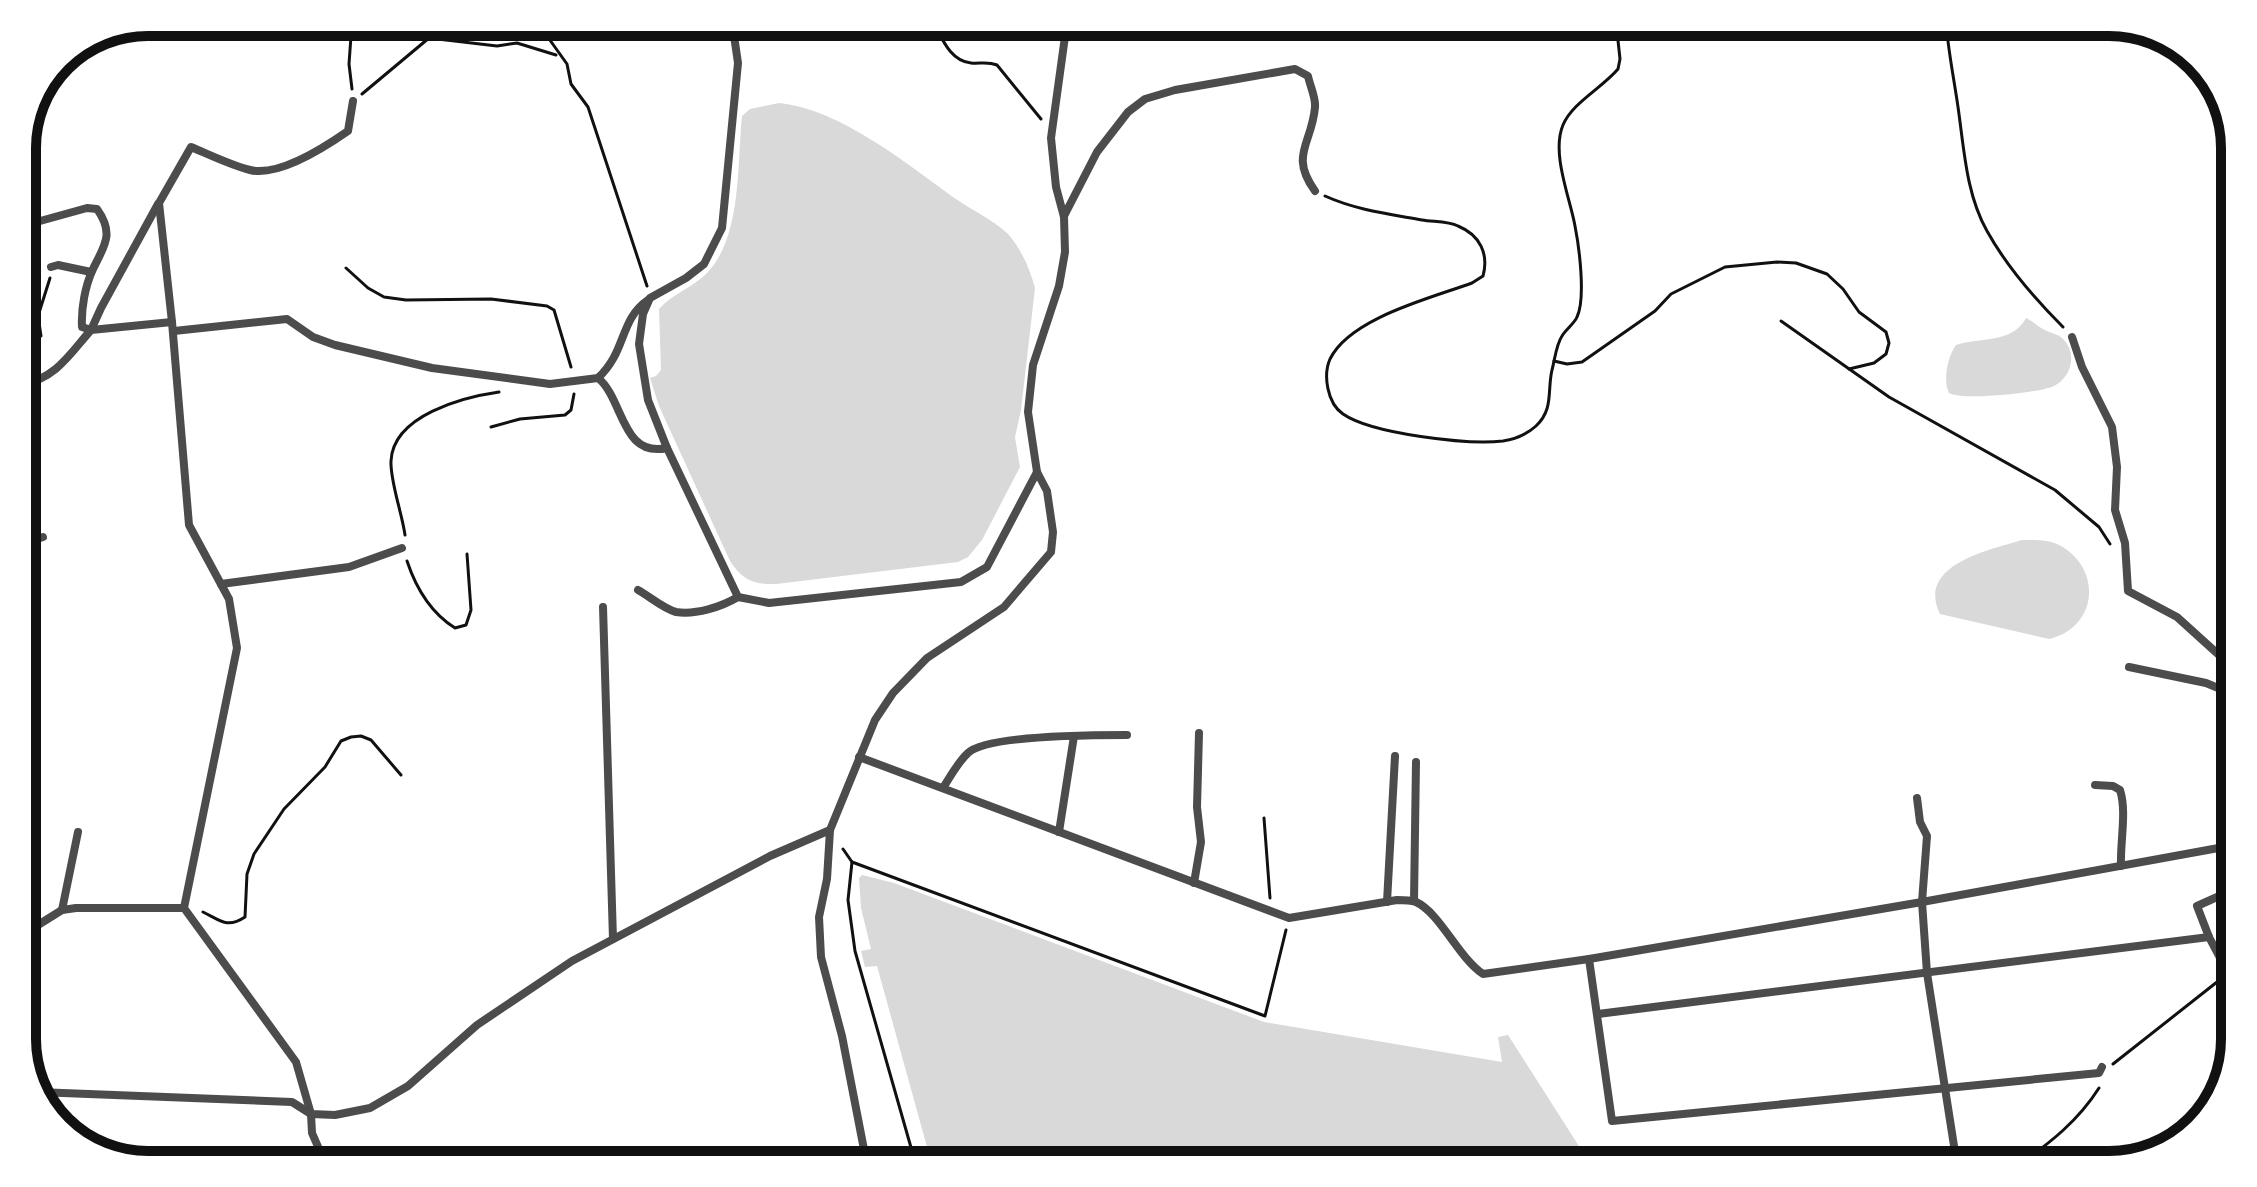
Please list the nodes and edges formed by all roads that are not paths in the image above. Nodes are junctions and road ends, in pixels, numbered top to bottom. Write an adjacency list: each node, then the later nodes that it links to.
1 (734, 36): 10 (street)
2 (1065, 36): 6 (street)
3 (353, 101): 5 (street)
4 (1315, 191): 6 (street)
5 (159, 203): 11 (street); 12 (street)
6 (1064, 217): 17 (street)
7 (36, 222): 9 (street)
8 (51, 267): 9 (street)
9 (91, 272): 12 (street)
10 (650, 298): 14 (street); 16 (street)
11 (173, 326): 12 (street); 14 (street); 21 (street)
12 (91, 330): 15 (street)
13 (2072, 337): 25 (street)
14 (598, 378): 16 (street)
15 (36, 381)
16 (667, 448): 23 (street)
17 (1037, 472): 23 (street); 32 (street)
18 (43, 537): 19 (street)
19 (36, 540)
20 (402, 548): 21 (street)
21 (221, 584): 47 (street)
22 (638, 590): 23 (street)
23 (738, 597)
24 (603, 607): 51 (street)
25 (2221, 656)
26 (2129, 667): 27 (street)
27 (2221, 689)
28 (1199, 733): 42 (street)
29 (1127, 735): 30 (street)
30 (1074, 736): 35 (street); 39 (street)
31 (1395, 756): 45 (street)
32 (859, 757): 35 (street); 37 (street)
33 (1416, 762): 44 (street)
34 (2095, 785): 41 (street)
35 (943, 788): 39 (street)
36 (1917, 798): 46 (street)
37 (830, 830): 51 (street); 63 (street)
38 (78, 832): 48 (street)
39 (1059, 832): 42 (street)
40 (2221, 848): 41 (street)
41 (2121, 866): 46 (street)
42 (1194, 883): 45 (street)
43 (2221, 895): 50 (street)
44 (1414, 901): 45 (street); 52 (street)
45 (1387, 902)
46 (1922, 902): 52 (street); 54 (street)
47 (184, 908): 48 (street); 61 (street)
48 (62, 910): 49 (street)
49 (36, 926)
50 (2209, 937): 53 (street); 54 (street)
51 (613, 939): 61 (street)
52 (1589, 959): 56 (street)
53 (2221, 960)
54 (1927, 973): 56 (street); 59 (street)
55 (36, 1014): 57 (street)
56 (1598, 1014): 59 (street)
57 (36, 1036)
58 (2105, 1070): 59 (street)
59 (1944, 1089): 64 (street)
60 (49, 1092): 61 (street)
61 (311, 1114): 62 (street)
62 (320, 1151)
63 (864, 1151)
64 (1955, 1151)

